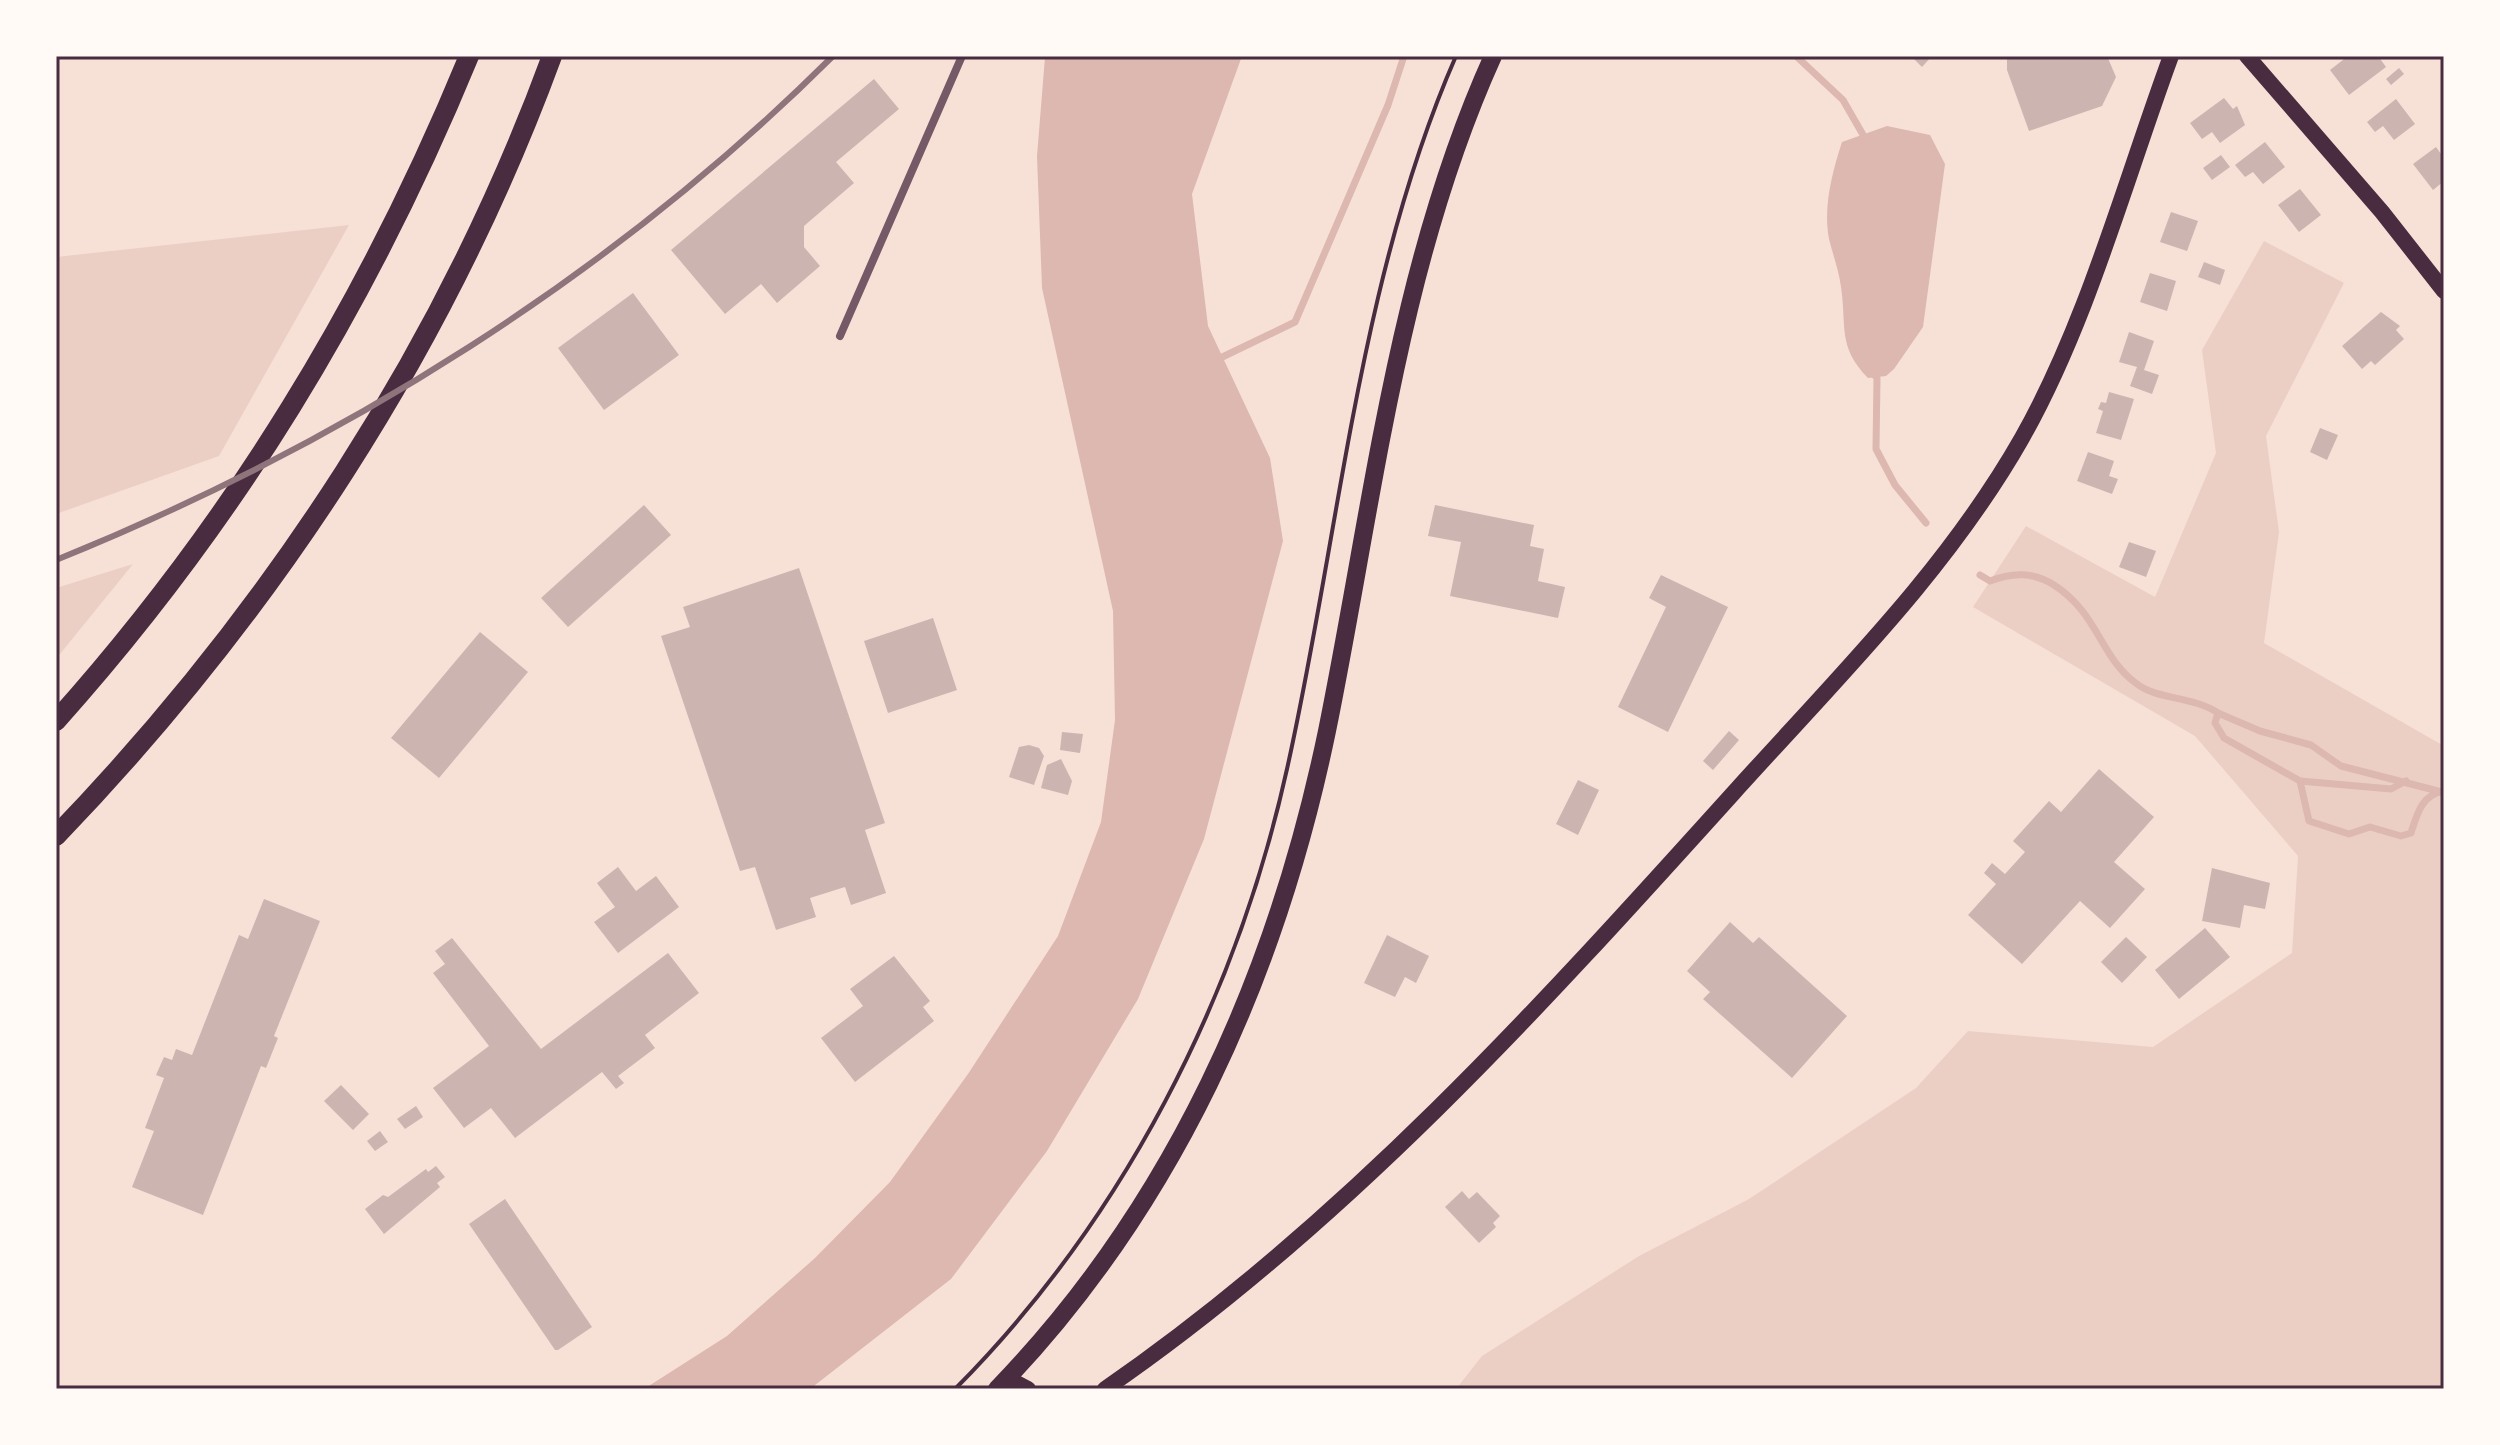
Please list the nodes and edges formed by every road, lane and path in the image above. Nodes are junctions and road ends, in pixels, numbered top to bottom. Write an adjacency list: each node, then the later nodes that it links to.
1 (469, 56): 10 (highway)
2 (552, 56): 11 (highway)
3 (962, 56): 9 (street)
4 (1456, 56): 13 (path)
5 (1493, 56): 12 (main road)
6 (2171, 56): 15 (main road)
7 (2247, 56): 8 (main road)
8 (2444, 291)
9 (840, 336)
10 (60, 716)
11 (56, 836)
12 (1002, 1384): 14 (main road)
13 (955, 1389)
14 (1028, 1389)
15 (1105, 1389)

